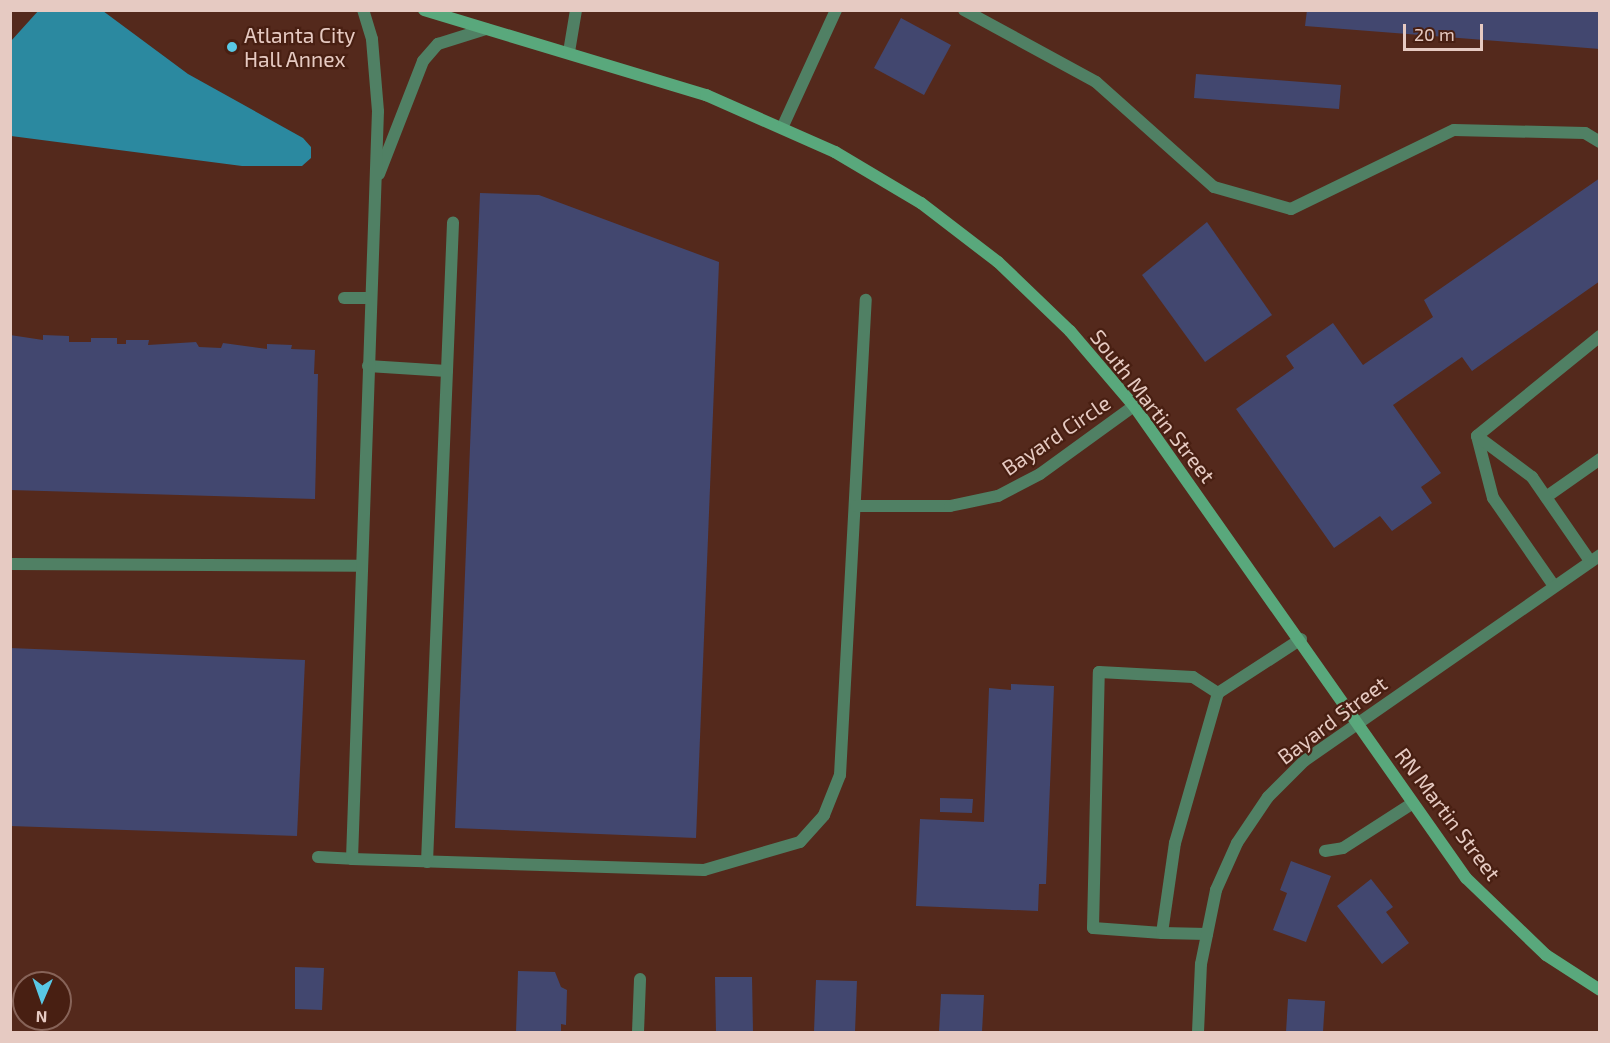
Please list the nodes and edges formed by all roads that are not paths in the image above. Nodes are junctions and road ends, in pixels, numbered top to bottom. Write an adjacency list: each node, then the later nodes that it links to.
1 (363, 10): 10 (street)
2 (424, 10): 6 (street, South Martin Street)
3 (576, 10): 7 (street)
4 (836, 10): 8 (street)
5 (964, 10): 9 (street)
6 (486, 29): 7 (street, South Martin Street); 10 (street)
7 (569, 52): 8 (street, South Martin Street)
8 (782, 128): 18 (street, South Martin Street)
9 (1599, 142)
10 (375, 187): 13 (street)
11 (453, 224): 17 (street)
12 (344, 298): 13 (street)
13 (370, 298): 16 (street)
14 (866, 300): 22 (street)
15 (1599, 336): 19 (street)
16 (368, 366): 17 (street); 25 (street)
17 (447, 370): 34 (street)
18 (1134, 406): 22 (street, Bayard Circle); 27 (street, South Martin Street)
19 (1477, 436): 21 (street); 26 (street)
20 (1599, 459): 21 (street)
21 (1546, 497): 23 (street)
22 (856, 506): 34 (street)
23 (1595, 558): 26 (street, Bayard Street)
24 (10, 564): 25 (street)
25 (361, 566): 33 (street)
26 (1554, 586): 29 (street, Bayard Street)
27 (1301, 639): 28 (street); 29 (street, South Martin Street)
28 (1218, 693): 35 (street); 35 (street)
29 (1356, 723): 30 (street, RN Martin Street); 36 (street, Bayard Street)
30 (1413, 803): 31 (street); 38 (street, RN Martin Street)
31 (1325, 851)
32 (318, 857): 33 (street)
33 (352, 859): 34 (street)
34 (427, 861)
35 (1162, 933): 36 (street)
36 (1207, 934): 40 (street, Bayard Street)
37 (640, 979): 39 (street)
38 (1599, 990)
39 (638, 1032)
40 (1198, 1032)

